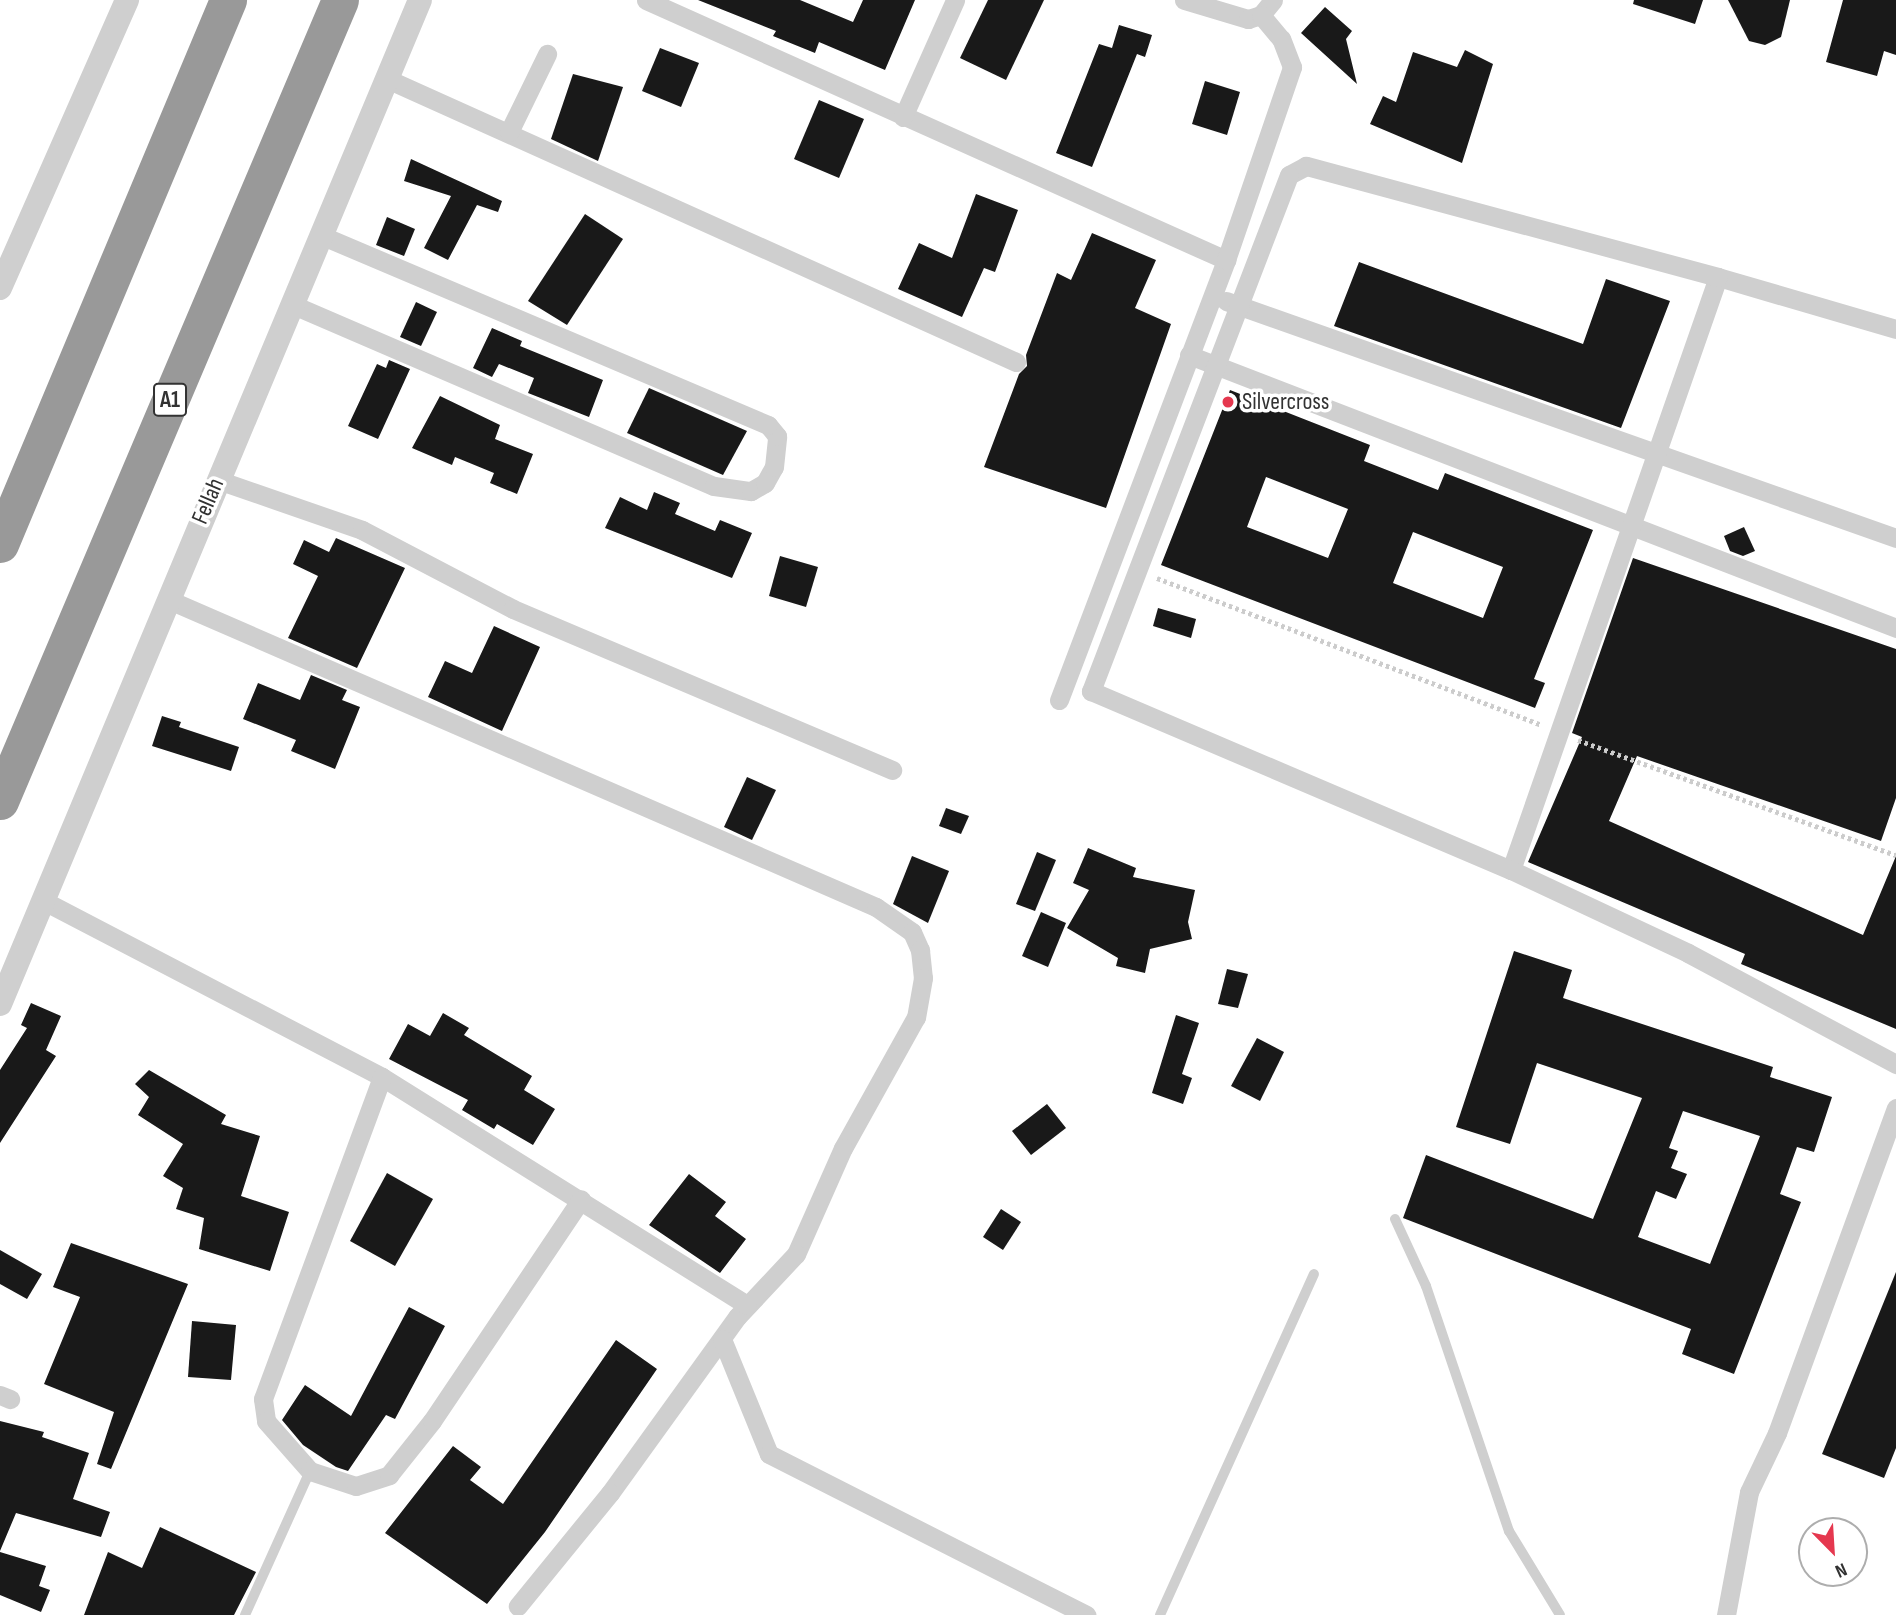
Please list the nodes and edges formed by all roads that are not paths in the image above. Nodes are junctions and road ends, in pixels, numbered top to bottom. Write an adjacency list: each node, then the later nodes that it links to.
1 (127, 0): 16 (street)
2 (228, 0): 28 (highway)
3 (340, 0): 33 (highway, A1)
4 (420, 0): 10 (street, Fellah)
5 (646, 0): 11 (street)
6 (955, 0): 11 (street)
7 (1184, 0): 8 (street)
8 (1267, 8): 14 (street)
9 (547, 54): 12 (street)
10 (385, 78): 12 (street); 13 (street, Fellah)
11 (903, 117): 14 (street)
12 (509, 132): 22 (street)
13 (320, 235): 18 (street, Fellah); 18 (street)
14 (1226, 260): 17 (street)
15 (1718, 276): 19 (street); 20 (street); 24 (street)
16 (0, 288)
17 (1212, 296): 19 (street); 21 (street)
18 (290, 304): 25 (street, Fellah)
19 (1238, 304): 23 (street); 24 (street)
20 (1896, 329)
21 (1189, 355): 23 (street); 31 (street)
22 (1016, 362)
23 (1216, 365): 26 (street); 34 (street)
24 (1655, 453): 26 (street); 27 (street)
25 (218, 480): 29 (street, Fellah); 32 (street)
26 (1632, 524): 30 (street); 34 (street)
27 (1896, 538)
28 (0, 544)
29 (167, 599): 35 (street, Fellah); 43 (street)
30 (1896, 628)
31 (1059, 700)
32 (892, 770)
33 (0, 801)
34 (1511, 870): 37 (street)
35 (44, 901): 36 (street, Fellah); 38 (street)
36 (0, 1004)
37 (1896, 1064)
38 (382, 1077): 40 (street); 45 (street)
39 (1896, 1108): 51 (street)
40 (581, 1199): 43 (street); 45 (street)
41 (1395, 1219): 50 (lane)
42 (1314, 1274): 49 (lane)
43 (747, 1305): 44 (street)
44 (722, 1339): 46 (street); 48 (street)
45 (310, 1471): 47 (lane)
46 (518, 1606)
47 (245, 1615)
48 (1087, 1615)
49 (1160, 1615)
50 (1560, 1615)
51 (1726, 1615)

